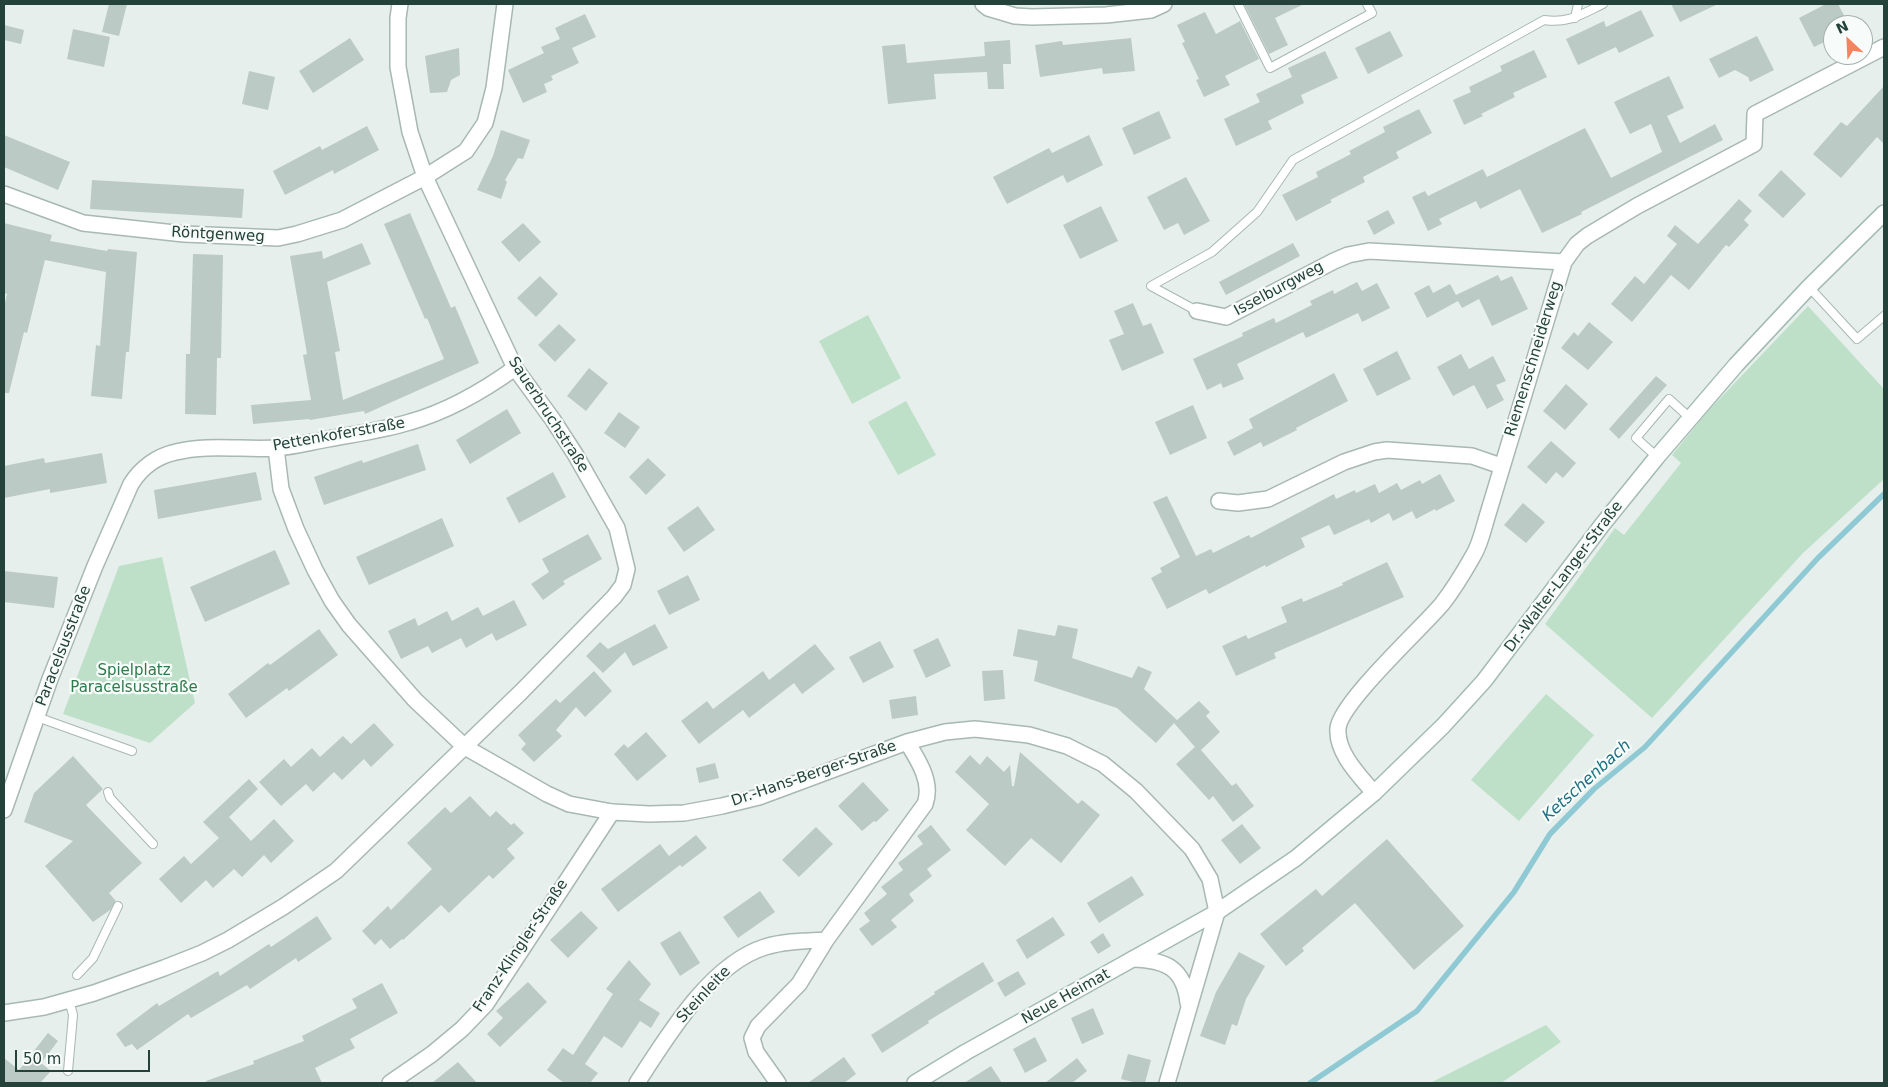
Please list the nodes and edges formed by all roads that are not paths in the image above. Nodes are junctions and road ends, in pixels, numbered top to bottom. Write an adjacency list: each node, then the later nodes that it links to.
1 (400, 4): 11 (street, Sauerbruchstraße)
2 (505, 4): 11 (street)
3 (983, 4): 4 (street)
4 (1164, 4)
5 (1238, 4): 6 (lane)
6 (1367, 4)
7 (1578, 4): 9 (lane)
8 (1603, 4): 9 (lane)
9 (1575, 18): 16 (lane, Isselburgweg)
10 (1884, 47): 14 (street, Riemenschneiderweg)
11 (425, 177): 12 (street, Röntgenweg); 18 (street, Sauerbruchstraße)
12 (4, 194)
13 (1884, 214): 15 (street, Dr.-Walter-Langer-Straße)
14 (1564, 262): 16 (street, Isselburgweg); 22 (street, Riemenschneiderweg)
15 (1809, 287): 17 (lane); 19 (street, Dr.-Walter-Langer-Straße)
16 (1197, 311)
17 (1884, 316)
18 (515, 368): 20 (street, Pettenkoferstraße); 27 (street, Sauerbruchstraße)
19 (1690, 418): 21 (street, Dr.-Walter-Langer-Straße); 21 (lane)
20 (276, 448): 23 (street, Pettenkoferstraße); 27 (street, Dr.-Hans-Berger-Straße)
21 (1657, 457): 30 (street, Dr.-Walter-Langer-Straße)
22 (1501, 466): 24 (street); 30 (street, Riemenschneiderweg)
23 (131, 484): 25 (street, Paracelsusstraße)
24 (1219, 501)
25 (37, 718): 28 (lane); 31 (street, Paracelsusstraße)
26 (907, 742): 32 (street, Dr.-Hans-Berger-Straße); 35 (street, Dr.-Hans-Berger-Straße); 36 (street)
27 (465, 748): 32 (street, Dr.-Hans-Berger-Straße); 39 (street, Sauerbruchstraße)
28 (132, 751)
29 (108, 792): 33 (lane)
30 (1374, 793): 35 (street, Dr.-Walter-Langer-Straße)
31 (4, 810)
32 (612, 812): 43 (street, Franz-Klingler-Straße)
33 (153, 844)
34 (118, 906): 38 (lane)
35 (1217, 912): 37 (street, Neue Heimat); 40 (street)
36 (826, 940): 44 (street, Steinleite); 45 (street)
37 (1133, 959): 40 (street); 46 (street, Neue Heimat)
38 (77, 975)
39 (69, 1000): 41 (street, Sauerbruchstraße); 42 (lane)
40 (1188, 1007): 47 (street)
41 (4, 1013)
42 (68, 1071)
43 (390, 1083)
44 (637, 1083)
45 (778, 1083)
46 (915, 1083)
47 (1167, 1083)

